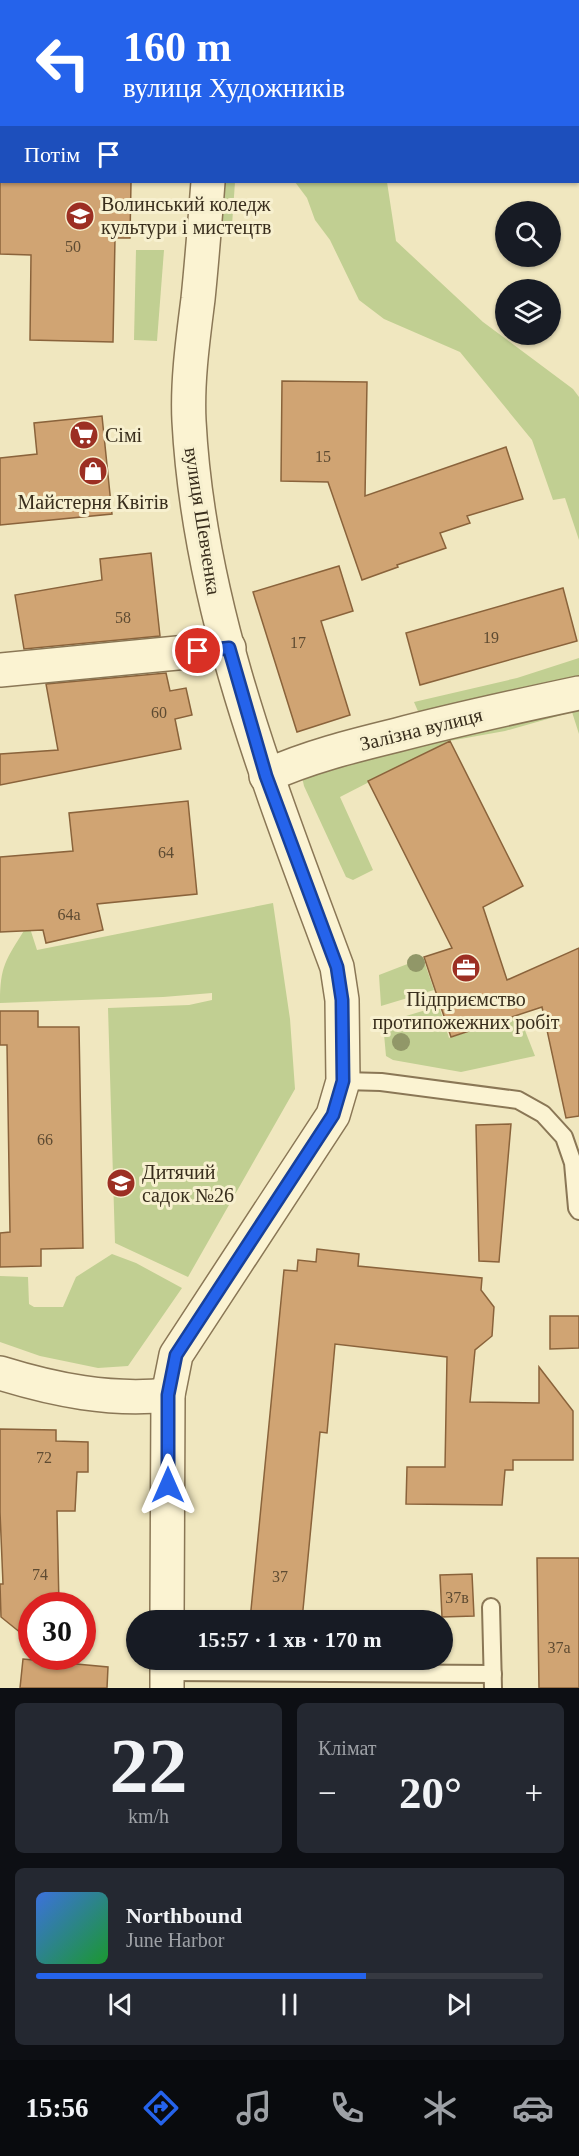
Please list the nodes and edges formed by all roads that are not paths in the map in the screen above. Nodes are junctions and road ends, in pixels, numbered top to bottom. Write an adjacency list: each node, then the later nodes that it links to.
1 (208, 183): 2 (street, вулиця Шевченка)
2 (229, 648): 3 (street); 5 (street, вулиця Шевченка)
3 (0, 669)
4 (579, 693): 5 (street, Залізна вулиця)
5 (266, 776): 6 (street, вулиця Шевченка)
6 (343, 1081): 7 (lane); 9 (street, вулиця Шевченка)
7 (579, 1211)
8 (0, 1373): 9 (street)
9 (168, 1395): 11 (street, вулиця Шевченка)
10 (491, 1606): 13 (lane)
11 (167, 1610)
12 (167, 1673): 13 (lane)
13 (493, 1681)

